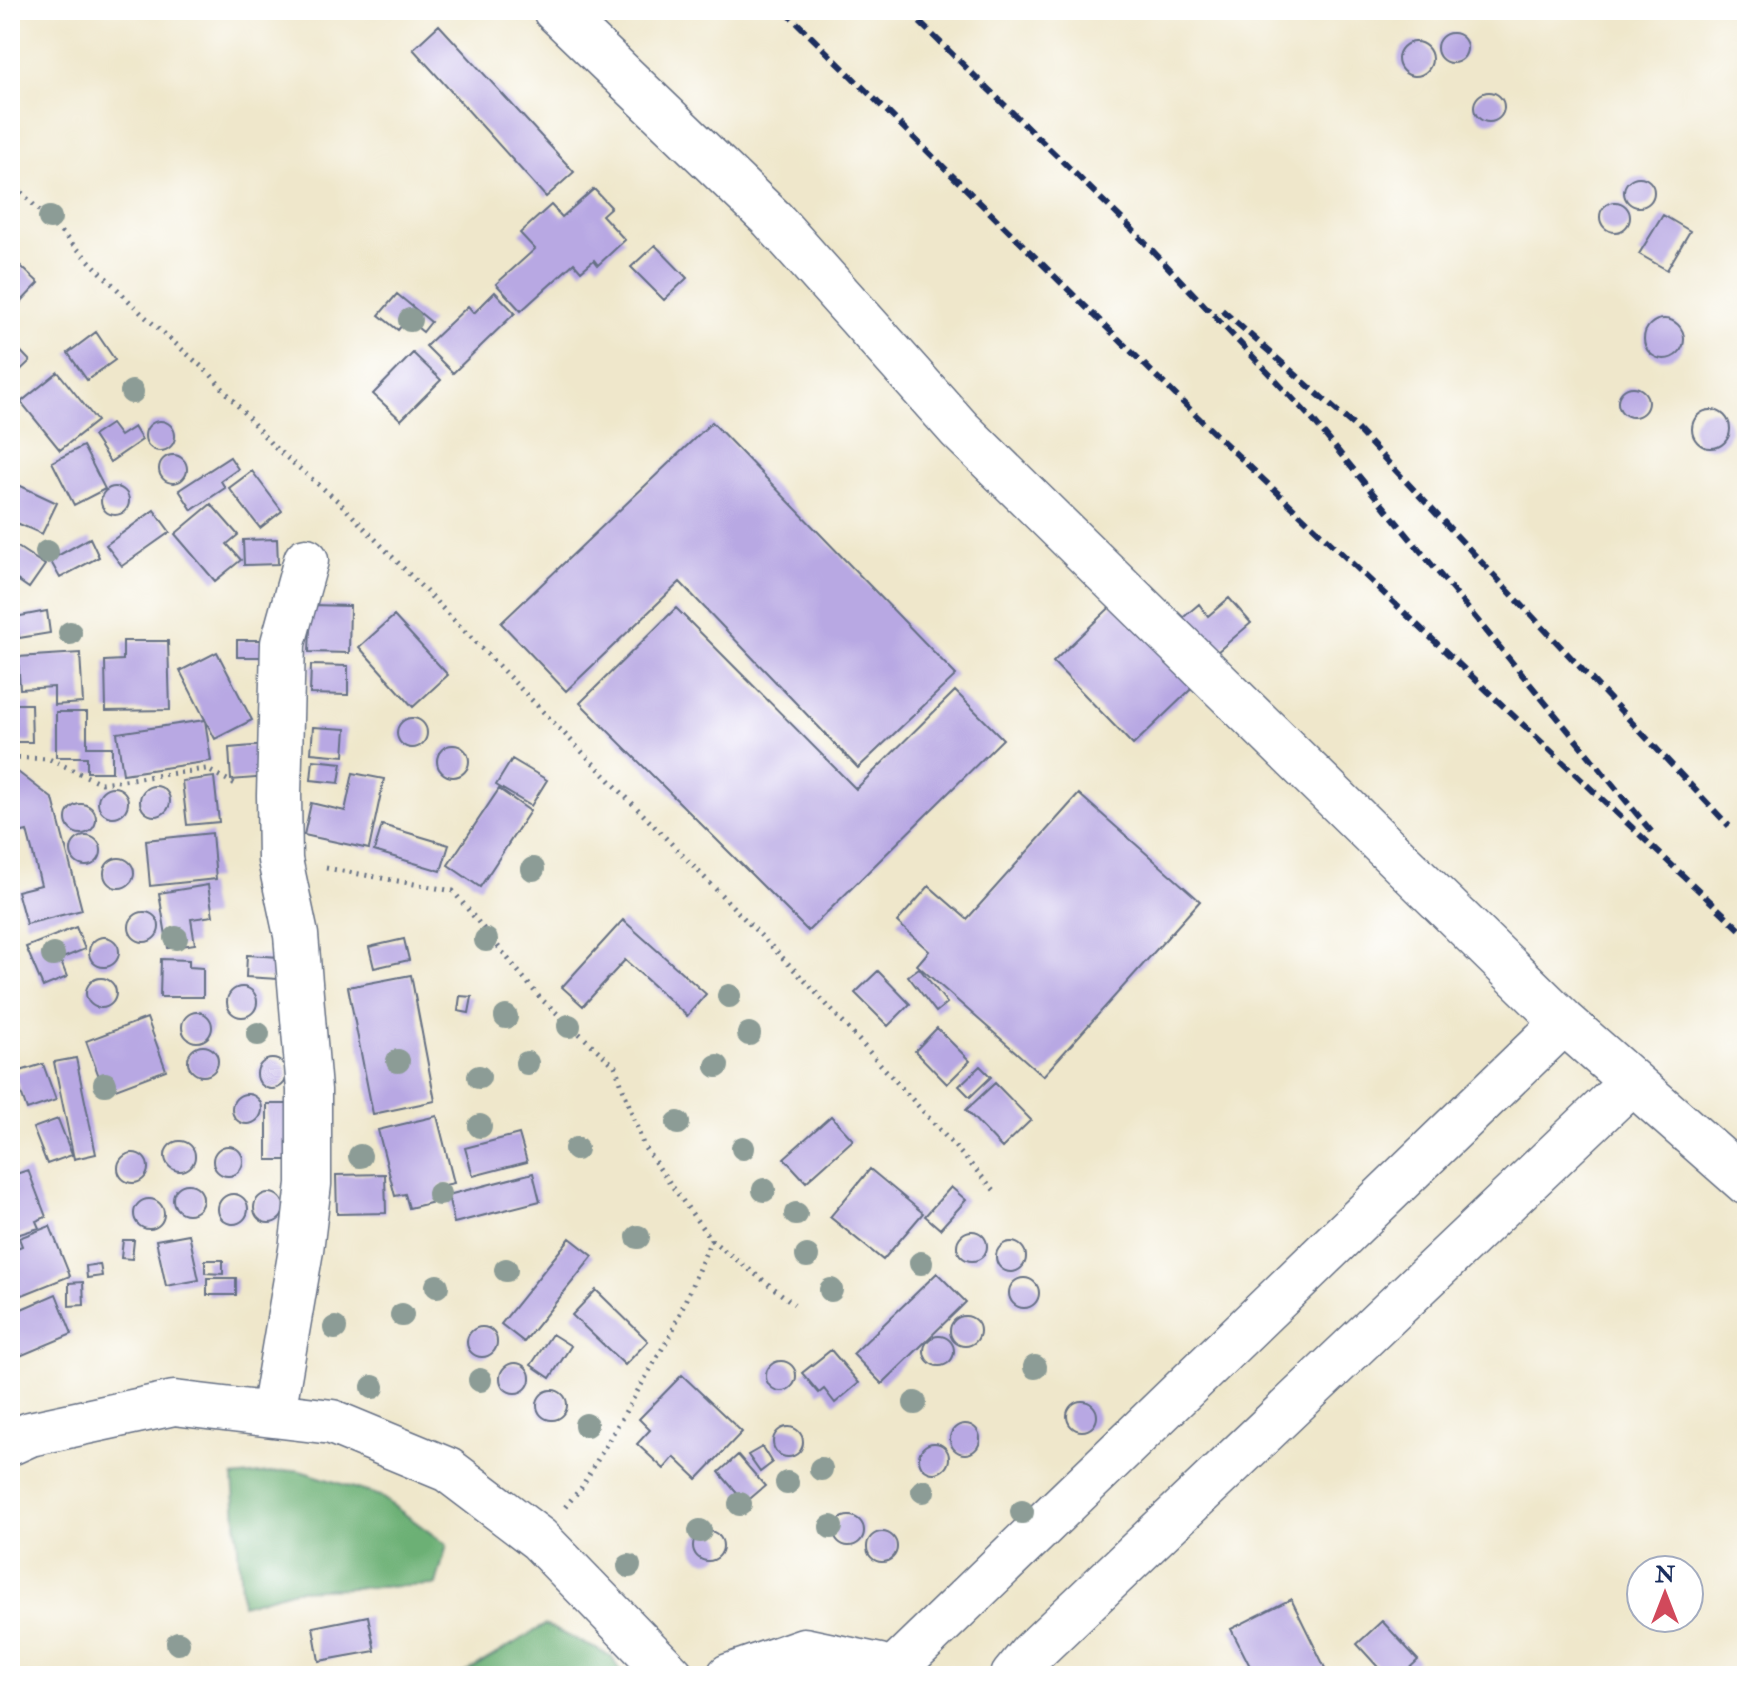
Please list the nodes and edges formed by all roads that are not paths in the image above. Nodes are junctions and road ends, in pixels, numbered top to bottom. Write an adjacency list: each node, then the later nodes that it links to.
1 (555, 10): 3 (street)
2 (306, 560): 6 (street)
3 (1564, 1022): 4 (street); 8 (street)
4 (1632, 1082): 5 (street); 11 (street)
5 (1747, 1183)
6 (273, 1413): 7 (street); 9 (street)
7 (10, 1443)
8 (890, 1675): 10 (street)
9 (672, 1676)
10 (729, 1676)
11 (1013, 1676)

